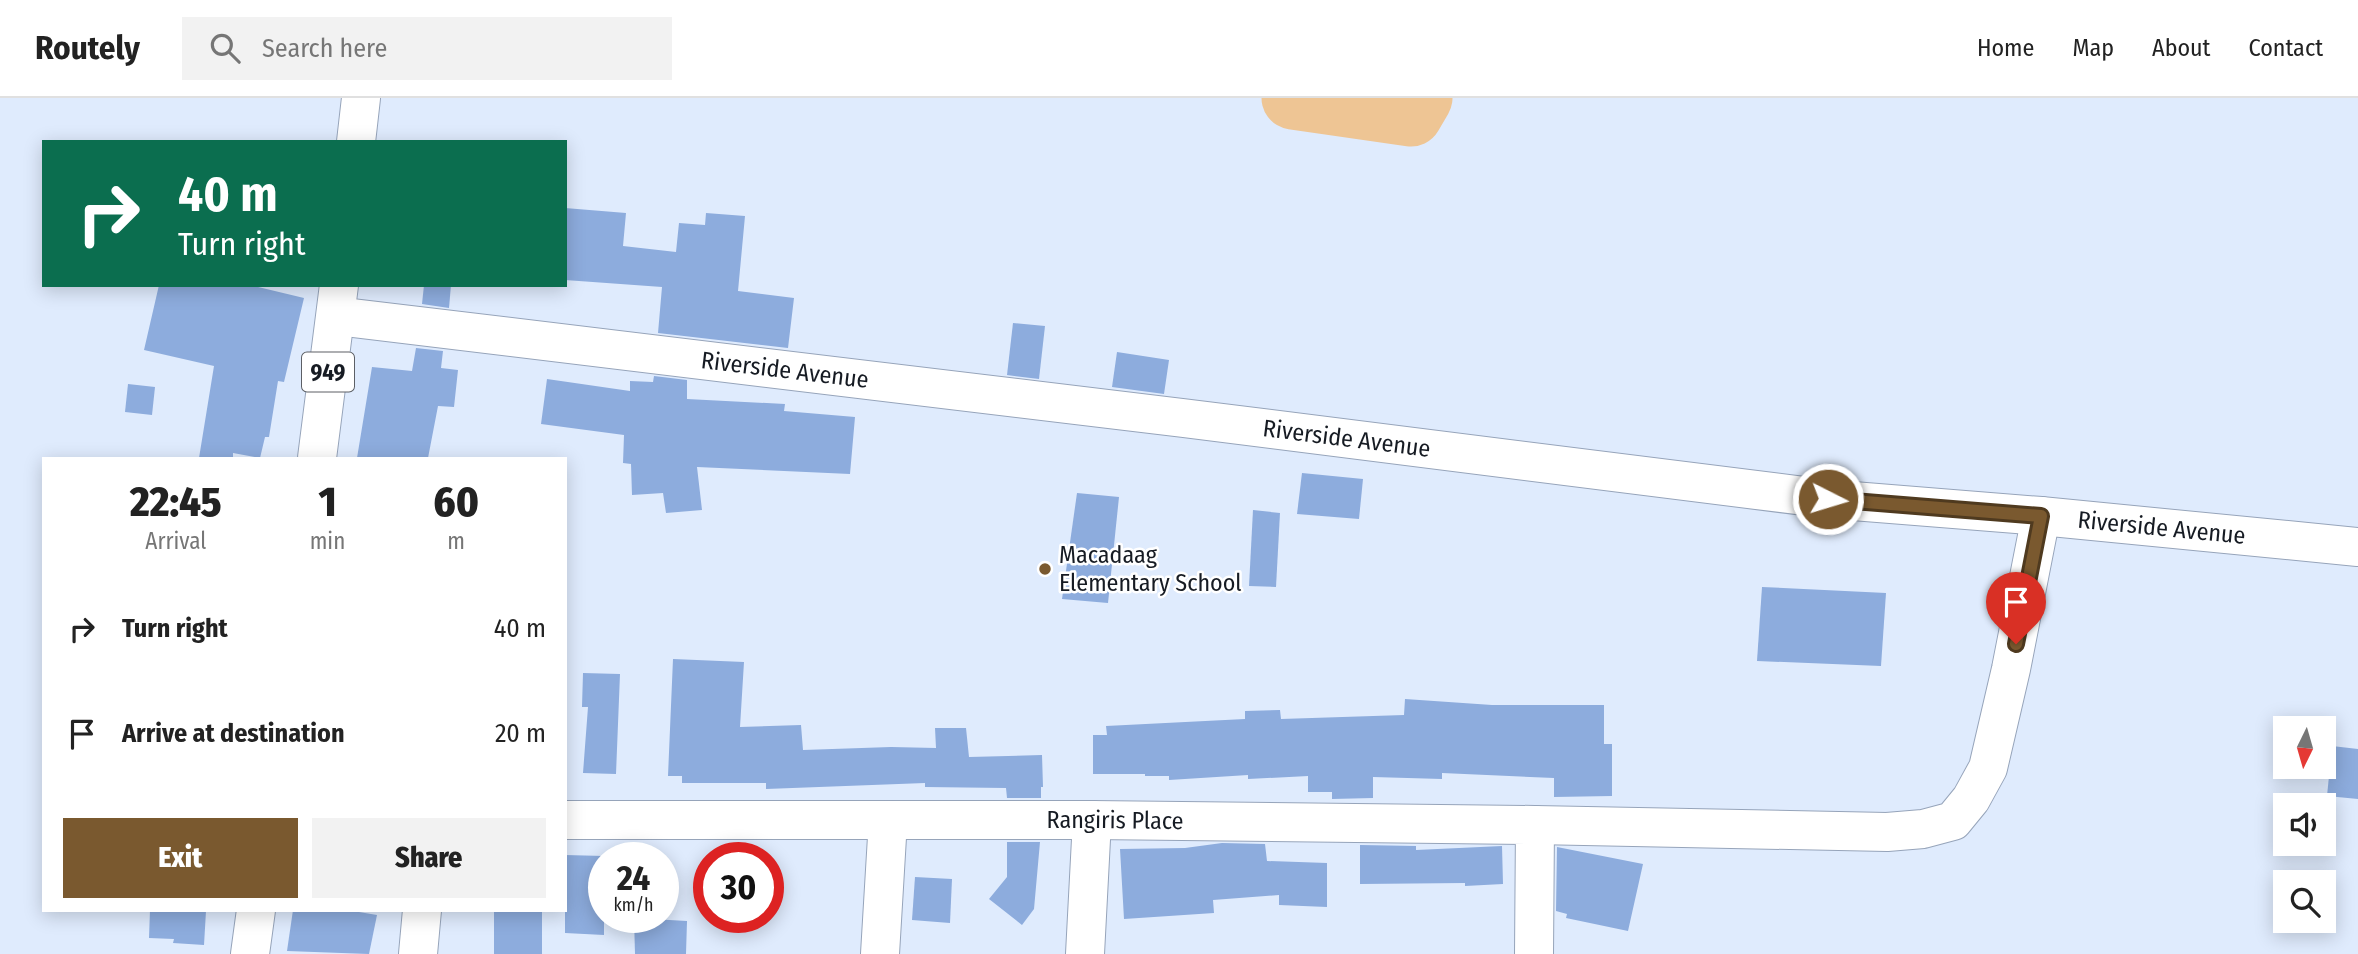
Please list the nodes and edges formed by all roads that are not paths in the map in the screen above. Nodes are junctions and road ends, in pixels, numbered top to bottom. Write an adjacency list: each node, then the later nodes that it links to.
1 (361, 98): 2 (street)
2 (356, 140)
3 (338, 301): 4 (street, 949); 5 (street, Riverside Avenue)
4 (317, 457)
5 (2041, 516): 6 (street, Riverside Avenue); 10 (street, Rangiris Place)
6 (2358, 547)
7 (567, 820): 8 (street, Rangiris Place)
8 (888, 820): 9 (street, Rangiris Place); 15 (street)
9 (1092, 820): 10 (street, Rangiris Place); 16 (street)
10 (1535, 825): 17 (street)
11 (256, 912): 13 (street)
12 (422, 912): 14 (street)
13 (250, 954)
14 (418, 954)
15 (880, 954)
16 (1085, 954)
17 (1534, 954)

